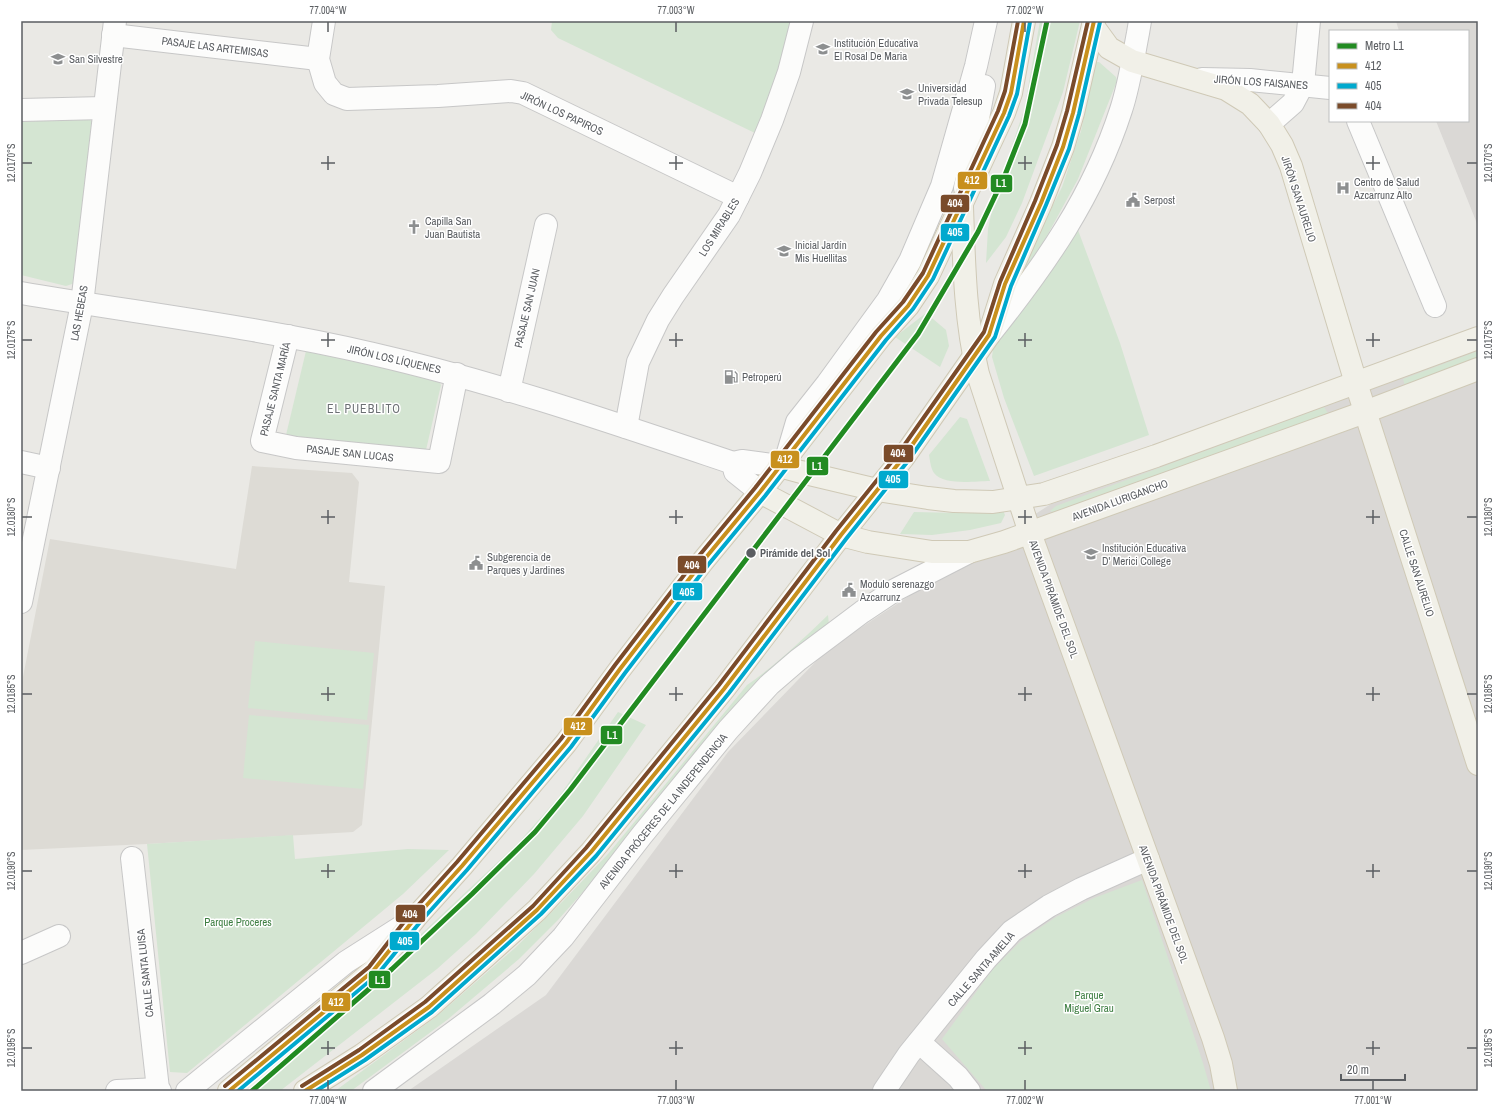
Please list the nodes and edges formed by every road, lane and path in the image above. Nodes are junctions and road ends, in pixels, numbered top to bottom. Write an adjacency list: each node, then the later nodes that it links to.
1 (324, 21): 9 (street)
2 (802, 21): 18 (street, LOS MIRABLES)
3 (988, 21): 19 (street, AVENIDA PIRÁMIDE DEL SOL); 35 (street)
4 (1024, 21): 19 (main road)
5 (1140, 21): 10 (street)
6 (1309, 21): 12 (street)
7 (1094, 23): 10 (main road, JIRÓN SAN AURELIO); 24 (main road)
8 (114, 28): 9 (street, PASAJE LAS ARTEMISAS); 14 (street, LAS HEBEAS)
9 (318, 59): 18 (street, JIRÓN LOS PAPIROS)
10 (1132, 61): 11 (main road, JIRÓN SAN AURELIO); 24 (street)
11 (1191, 78): 12 (street, JIRÓN LOS FAISANES); 17 (main road, JIRÓN SAN AURELIO)
12 (1303, 84): 13 (street, JIRÓN LOS FAISANES); 17 (street)
13 (1329, 88)
14 (104, 108): 15 (street); 22 (street, LAS HEBEAS)
15 (21, 110)
16 (1358, 122): 23 (street)
17 (1269, 124): 30 (main road, JIRÓN SAN AURELIO)
18 (738, 197): 33 (street, LOS MIRABLES)
19 (962, 204): 27 (main road, AVENIDA PIRÁMIDE DEL SOL); 35 (main road)
20 (546, 225): 31 (street, PASAJE SAN JUAN)
21 (21, 293): 22 (street, JIRÓN LOS LÍQUENES)
22 (82, 304): 25 (street, JIRÓN LOS LÍQUENES); 38 (street, LAS HEBEAS)
23 (1436, 306)
24 (990, 335): 27 (main road)
25 (288, 336): 29 (street, JIRÓN LOS LÍQUENES); 34 (street, PASAJE SANTA MARÍA)
26 (1478, 338): 30 (main road)
27 (974, 358): 39 (main road); 41 (main road, AVENIDA PIRÁMIDE DEL SOL)
28 (1478, 369): 32 (main road, AVENIDA LURIGANCHO)
29 (457, 374): 31 (street, JIRÓN LOS LÍQUENES); 34 (street, PASAJE SAN LUCAS)
30 (1356, 383): 32 (main road, CALLE SAN AURELIO); 41 (main road)
31 (509, 391): 33 (street, JIRÓN LOS LÍQUENES)
32 (1366, 412): 42 (main road, AVENIDA LURIGANCHO); 46 (main road, CALLE SAN AURELIO)
33 (626, 427): 37 (street, JIRÓN LOS LÍQUENES)
34 (262, 441)
35 (783, 461): 37 (street, JIRÓN LOS LÍQUENES); 39 (main road); 40 (main road)
36 (21, 462): 38 (street)
37 (733, 463): 40 (street)
38 (49, 468): 45 (street, LAS HEBEAS)
39 (877, 490): 41 (main road); 43 (main road)
40 (760, 492): 43 (main road, AVENIDA LURIGANCHO); 50 (main road)
41 (1018, 499): 42 (main road, AVENIDA PIRÁMIDE DEL SOL)
42 (1030, 533): 44 (main road, AVENIDA LURIGANCHO); 49 (main road, AVENIDA PIRÁMIDE DEL SOL)
43 (841, 535): 44 (main road, AVENIDA LURIGANCHO); 58 (main road)
44 (969, 552): 59 (street, AVENIDA PRÓCERES DE LA INDEPENDENCIA)
45 (21, 598)
46 (1474, 737): 47 (main road, CALLE SAN AURELIO)
47 (1478, 764)
48 (132, 858): 54 (street, CALLE SANTA LUISA)
49 (1148, 859): 53 (street, CALLE SANTA AMELIA); 62 (main road, AVENIDA PIRÁMIDE DEL SOL)
50 (416, 917): 56 (street); 57 (main road)
51 (59, 936): 52 (street)
52 (21, 953)
53 (919, 1042): 60 (street, CALLE SANTA AMELIA); 61 (street)
54 (159, 1090): 55 (street)
55 (116, 1091)
56 (187, 1091)
57 (229, 1091)
58 (305, 1091)
59 (374, 1091)
60 (884, 1091)
61 (969, 1091)
62 (1226, 1091)

